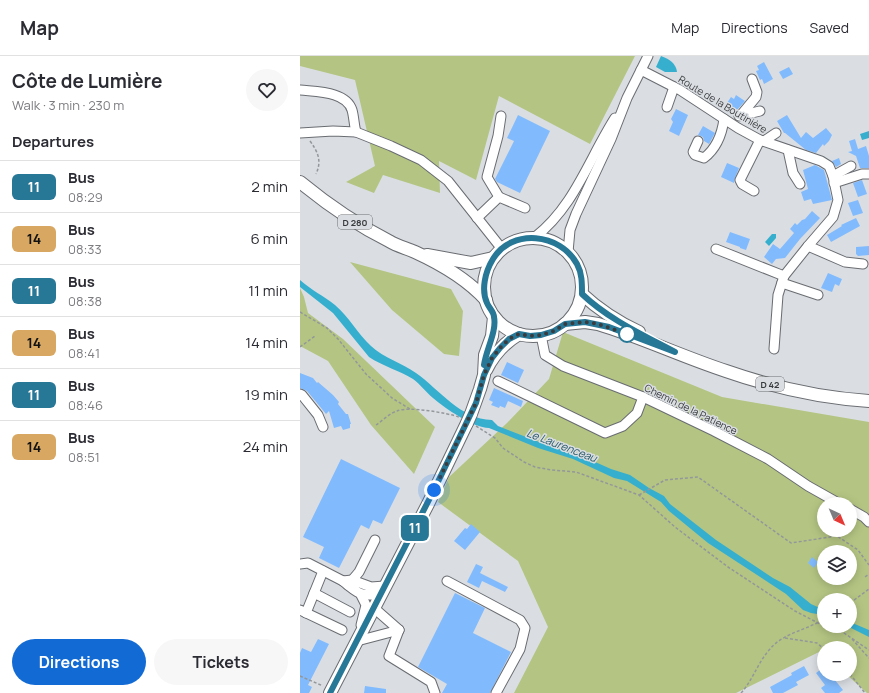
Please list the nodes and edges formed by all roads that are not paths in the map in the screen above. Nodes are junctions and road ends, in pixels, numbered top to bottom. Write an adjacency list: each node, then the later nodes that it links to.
1 (648, 56): 2 (street)
2 (641, 70): 4 (street, Route de la Boutinière); 6 (street)
3 (752, 79): 9 (street)
4 (674, 87): 7 (street); 11 (street, Route de la Boutinière)
5 (300, 90): 12 (street)
6 (627, 98): 27 (street); 31 (street)
7 (667, 107)
8 (760, 111): 9 (street)
9 (741, 115): 11 (street)
10 (501, 116): 24 (street)
11 (727, 120): 15 (street, Route de la Boutinière); 16 (street)
12 (356, 132): 13 (street); 26 (street)
13 (302, 133)
14 (776, 133): 15 (street)
15 (762, 140): 17 (street, Route de la Boutinière); 23 (street)
16 (698, 141)
17 (788, 150): 20 (street, Route de la Boutinière); 22 (street)
18 (851, 166): 20 (street)
19 (869, 174): 20 (street)
20 (834, 179): 28 (street, Route de la Boutinière)
21 (300, 182): 32 (main road, D 280)
22 (800, 184)
23 (754, 191)
24 (499, 197): 25 (street); 26 (street)
25 (525, 208)
26 (477, 218): 29 (street)
27 (535, 237): 29 (main road); 31 (main road)
28 (808, 246): 34 (street); 35 (street, Route de la Boutinière)
29 (502, 249): 33 (main road)
30 (716, 249): 35 (street)
31 (568, 252): 36 (main road)
32 (416, 253): 33 (main road, D 280); 38 (main road, D 280)
33 (493, 258): 38 (main road)
34 (863, 264)
35 (783, 280): 37 (street); 43 (street, Route de la Boutinière)
36 (582, 294): 40 (main road); 44 (main road, D 42)
37 (818, 295)
38 (486, 300): 39 (main road)
39 (494, 317): 41 (main road); 45 (main road)
40 (565, 324): 42 (main road); 44 (main road, D 42)
41 (519, 334): 42 (main road); 45 (main road)
42 (541, 335): 48 (street, Chemin de la Patience)
43 (774, 349)
44 (675, 352): 49 (main road, D 42)
45 (484, 375): 59 (main road)
46 (498, 381): 48 (street)
47 (300, 394): 50 (street)
48 (643, 397): 51 (street, Chemin de la Patience)
49 (869, 401)
50 (323, 427)
51 (828, 497)
52 (857, 512): 53 (street)
53 (869, 522)
54 (375, 540): 58 (street)
55 (300, 564): 56 (street)
56 (323, 571): 58 (street); 60 (street)
57 (447, 581): 70 (street)
58 (347, 582): 59 (street); 61 (street)
59 (383, 591): 61 (street); 62 (main road)
60 (314, 593): 63 (street); 64 (street)
61 (361, 594): 67 (street)
62 (374, 608): 66 (street); 67 (main road)
63 (303, 612): 65 (street)
64 (350, 612)
65 (342, 630)
66 (399, 630): 67 (street); 69 (street)
67 (357, 641): 68 (main road)
68 (331, 691)
69 (435, 693)
70 (496, 693)

